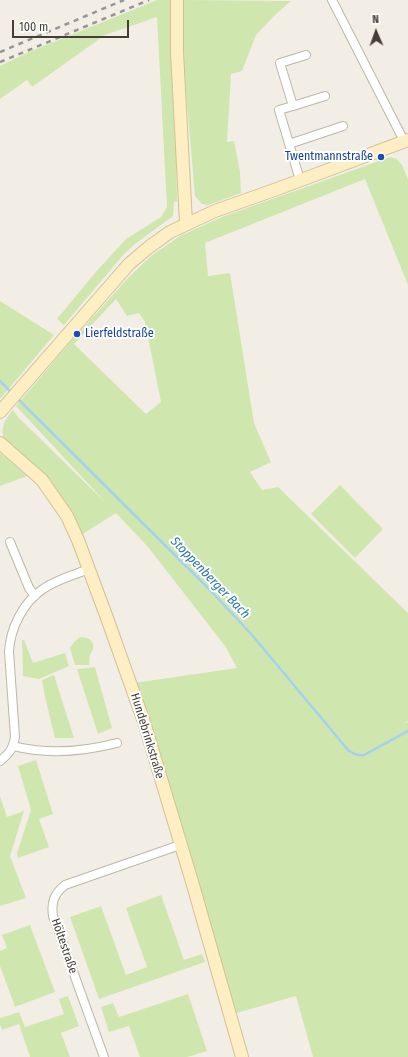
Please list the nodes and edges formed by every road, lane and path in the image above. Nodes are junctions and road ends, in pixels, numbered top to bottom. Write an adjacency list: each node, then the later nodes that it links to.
1 (177, 0): 10 (street)
2 (332, 0): 8 (street)
3 (306, 55): 5 (street)
4 (325, 96): 5 (street)
5 (294, 106): 7 (street)
6 (343, 126): 7 (street)
7 (289, 144): 9 (street)
8 (407, 144): 9 (street)
9 (300, 180): 10 (street)
10 (186, 223): 11 (street)
11 (0, 412)
12 (0, 443): 14 (street, Hundebrinkstraße)
13 (10, 542): 15 (street)
14 (89, 569): 15 (street); 19 (street, Hundebrinkstraße)
15 (35, 596): 17 (street)
16 (117, 743): 17 (street)
17 (14, 746): 18 (street)
18 (0, 761)
19 (180, 845): 20 (street, Höltestraße); 21 (street, Hundebrinkstraße)
20 (104, 1057)
21 (242, 1057)

